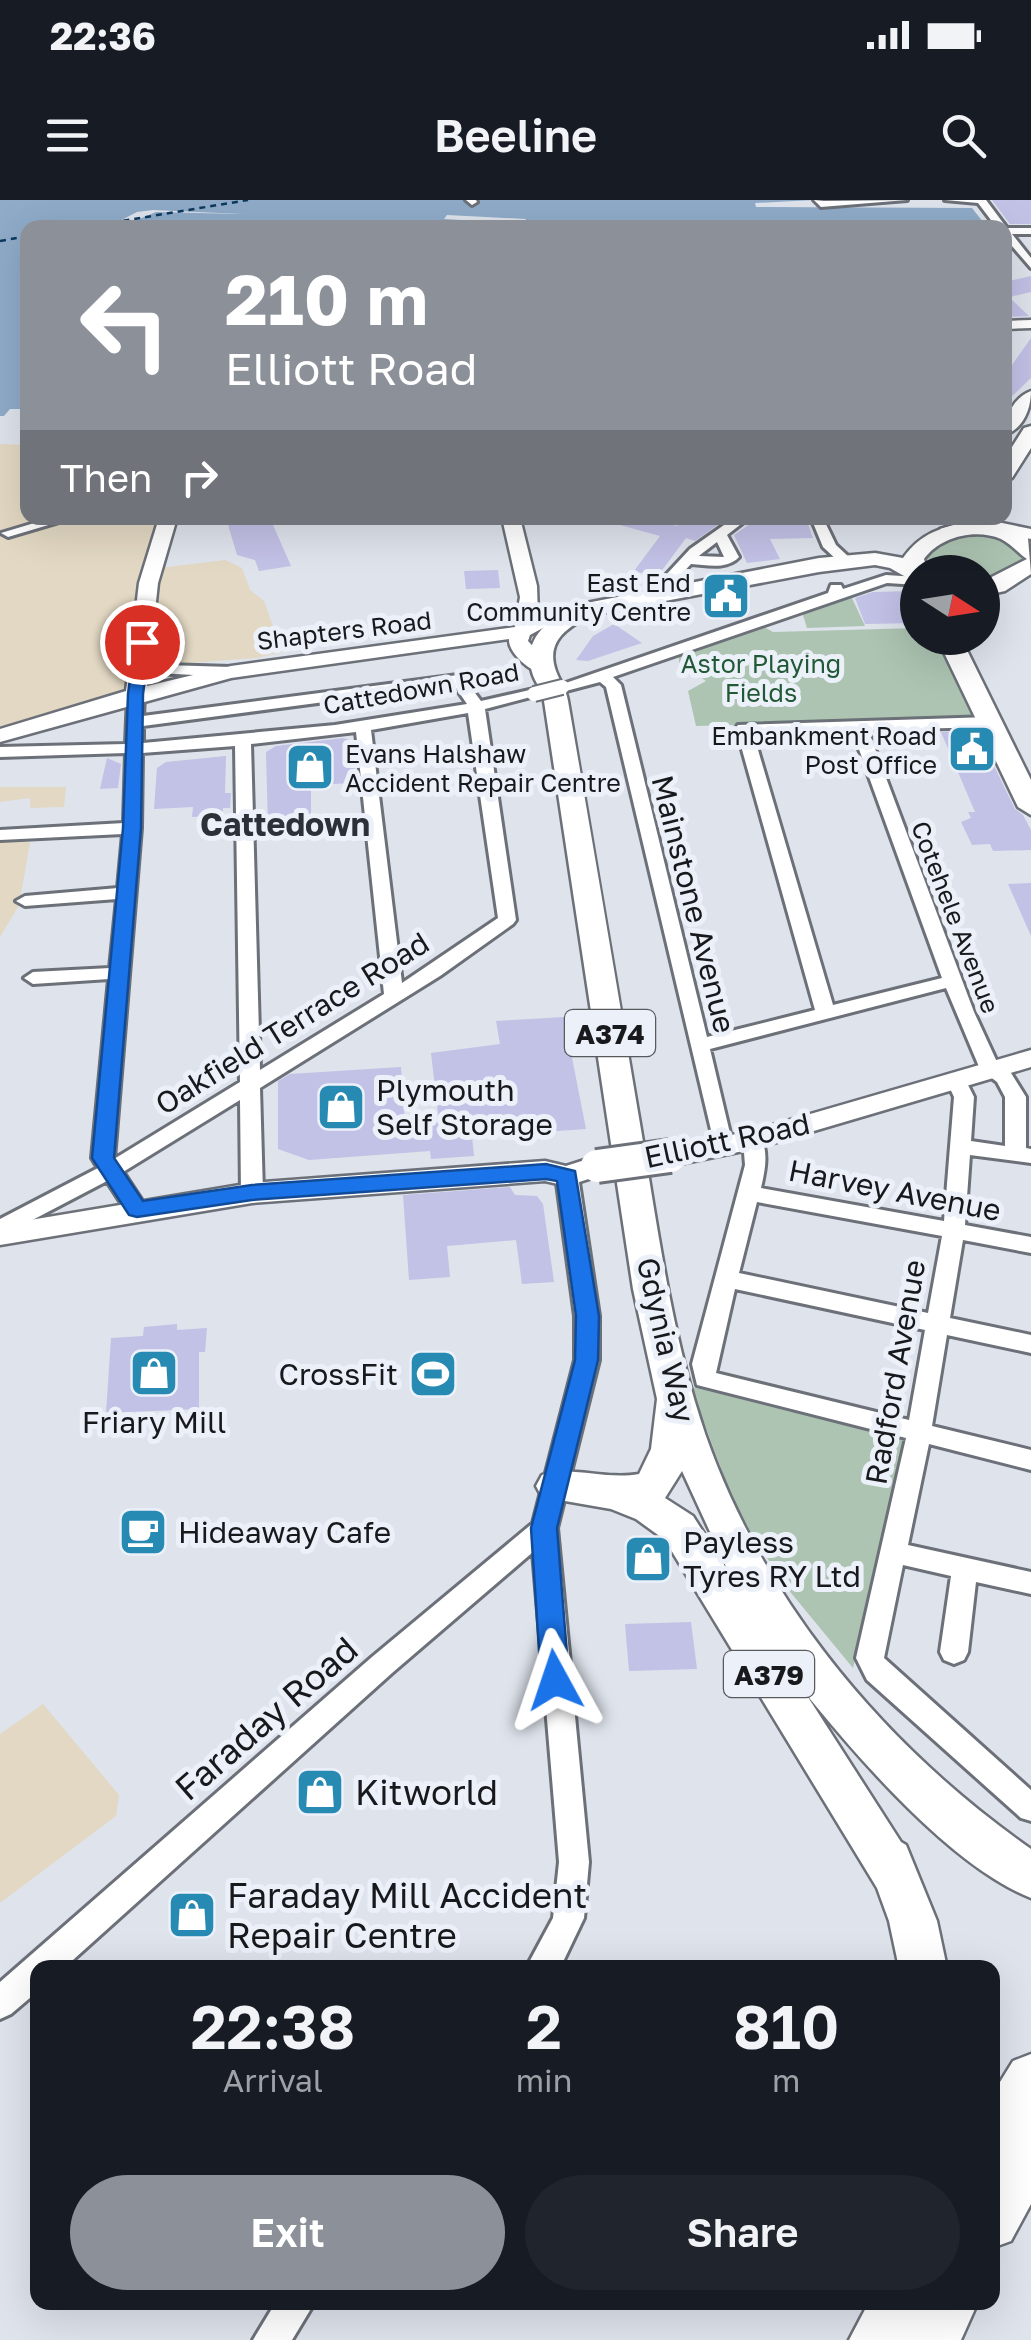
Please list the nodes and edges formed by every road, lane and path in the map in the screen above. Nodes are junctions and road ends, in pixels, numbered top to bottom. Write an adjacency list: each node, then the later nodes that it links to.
1 (902, 200): 4 (street)
2 (950, 200): 3 (street)
3 (981, 200): 5 (street)
4 (820, 202)
5 (996, 220)
6 (1012, 240): 7 (street)
7 (1031, 265)
8 (1031, 397): 9 (main road)
9 (1012, 420)
10 (1031, 432): 11 (main road)
11 (1017, 463)
12 (38, 525): 19 (street)
13 (165, 525): 34 (street)
14 (514, 525): 31 (street)
15 (732, 525): 20 (street)
16 (819, 525): 24 (street)
17 (1008, 528): 18 (main road, Gdynia Way); 22 (main road)
18 (939, 531): 21 (main road, Gdynia Way); 21 (main road); 23 (main road)
19 (8, 533)
20 (720, 534): 25 (street); 25 (street)
21 (867, 554): 24 (main road, Gdynia Way)
22 (1031, 554)
23 (917, 555)
24 (830, 557): 26 (main road, Gdynia Way); 32 (main road, Gdynia Way)
25 (686, 560): 28 (street)
26 (900, 565)
27 (1031, 566): 30 (main road)
28 (672, 576)
29 (900, 579): 39 (street, Cattedown Road)
30 (1000, 584)
31 (530, 602): 33 (street); 35 (street)
32 (626, 602): 33 (main road, Gdynia Way); 40 (main road, Gdynia Way / A374)
33 (564, 615): 35 (street); 40 (main road, Gdynia Way / A374)
34 (142, 642): 38 (street, Shapters Road); 41 (street)
35 (522, 642): 38 (street, Shapters Road); 40 (street)
36 (957, 655): 45 (main road)
37 (970, 655): 53 (main road)
38 (231, 672): 41 (street, Shapters Road)
39 (605, 678): 40 (street, Cattedown Road); 64 (street, Mainstone Avenue)
40 (557, 679): 43 (street, Cattedown Road, bridge); 84 (main road, Gdynia Way / A374)
41 (136, 694): 44 (street); 49 (street, Shapters Road)
42 (314, 701): 43 (street); 44 (street); 48 (street)
43 (477, 706): 46 (street, Cattedown Road); 62 (street, Oakfield Terrace Road)
44 (136, 722): 51 (street)
45 (990, 722): 47 (street); 54 (main road)
46 (363, 725): 48 (street, Cattedown Road); 62 (street)
47 (858, 726): 61 (street, Cotehele Avenue); 63 (street)
48 (320, 731): 50 (street, Cattedown Road)
49 (0, 736)
50 (243, 741): 51 (street, Cattedown Road); 67 (street)
51 (134, 751): 52 (street, Cattedown Road); 55 (street)
52 (0, 752)
53 (1031, 777)
54 (1031, 807)
55 (132, 828): 56 (street); 57 (street)
56 (0, 835)
57 (125, 892): 58 (street); 59 (street)
58 (25, 901)
59 (120, 973): 60 (street); 73 (street)
60 (33, 978)
61 (952, 980): 63 (street); 66 (street, Cotehele Avenue)
62 (394, 996): 67 (street, Oakfield Terrace Road)
63 (826, 1012): 64 (street)
64 (701, 1045): 70 (street, Mainstone Avenue)
65 (1031, 1058): 66 (street, Elliott Road)
66 (992, 1069): 68 (street, Elliott Road); 72 (street, Cotehele Avenue)
67 (251, 1081): 73 (street, Oakfield Terrace Road); 75 (street)
68 (957, 1082): 69 (street, Elliott Road); 71 (street, Radford Avenue)
69 (752, 1140): 70 (street, Elliott Road); 76 (street)
70 (724, 1146): 74 (street, Elliott Road, bridge)
71 (960, 1146): 72 (street); 78 (street, Radford Avenue)
72 (1023, 1155)
73 (113, 1168): 77 (street); 79 (street, Oakfield Terrace Road)
74 (567, 1176): 75 (street, Elliott Road); 87 (street)
75 (252, 1192): 77 (street, Elliott Road)
76 (748, 1193): 78 (street, Harvey Avenue); 81 (street)
77 (137, 1210): 79 (street, Elliott Road)
78 (954, 1228): 80 (street, Harvey Avenue); 82 (street, Radford Avenue)
79 (0, 1232)
80 (1031, 1245)
81 (727, 1279): 82 (street); 84 (street)
82 (938, 1324): 83 (street); 85 (street, Radford Avenue)
83 (1031, 1344)
84 (688, 1380): 85 (street); 88 (main road); 93 (main road, Gdynia Way / A374)
85 (919, 1433): 86 (street); 90 (street, Radford Avenue)
86 (1031, 1460)
87 (556, 1486): 88 (main road, A379); 89 (street)
88 (615, 1494): 97 (main road, A379)
89 (544, 1528): 98 (street, Faraday Road); 99 (street)
90 (894, 1552): 91 (street); 95 (street, Radford Avenue)
91 (966, 1568): 92 (street); 94 (street)
92 (1031, 1584)
93 (783, 1628): 96 (main road, Gdynia Way / A374); 97 (main road, A379)
94 (954, 1652)
95 (1031, 1808)
96 (1031, 1876)
97 (899, 1881): 100 (main road, A379)
98 (49, 1960)
99 (547, 1960)
100 (922, 1960)
101 (30, 1977): 102 (street, Faraday Road)
102 (0, 2003)
103 (1031, 2078): 104 (main road)
104 (1000, 2130)
105 (1031, 2152): 106 (main road)
106 (1000, 2208)
107 (292, 2310): 110 (street)
108 (930, 2310): 109 (main road)
109 (897, 2323)
110 (271, 2340)

